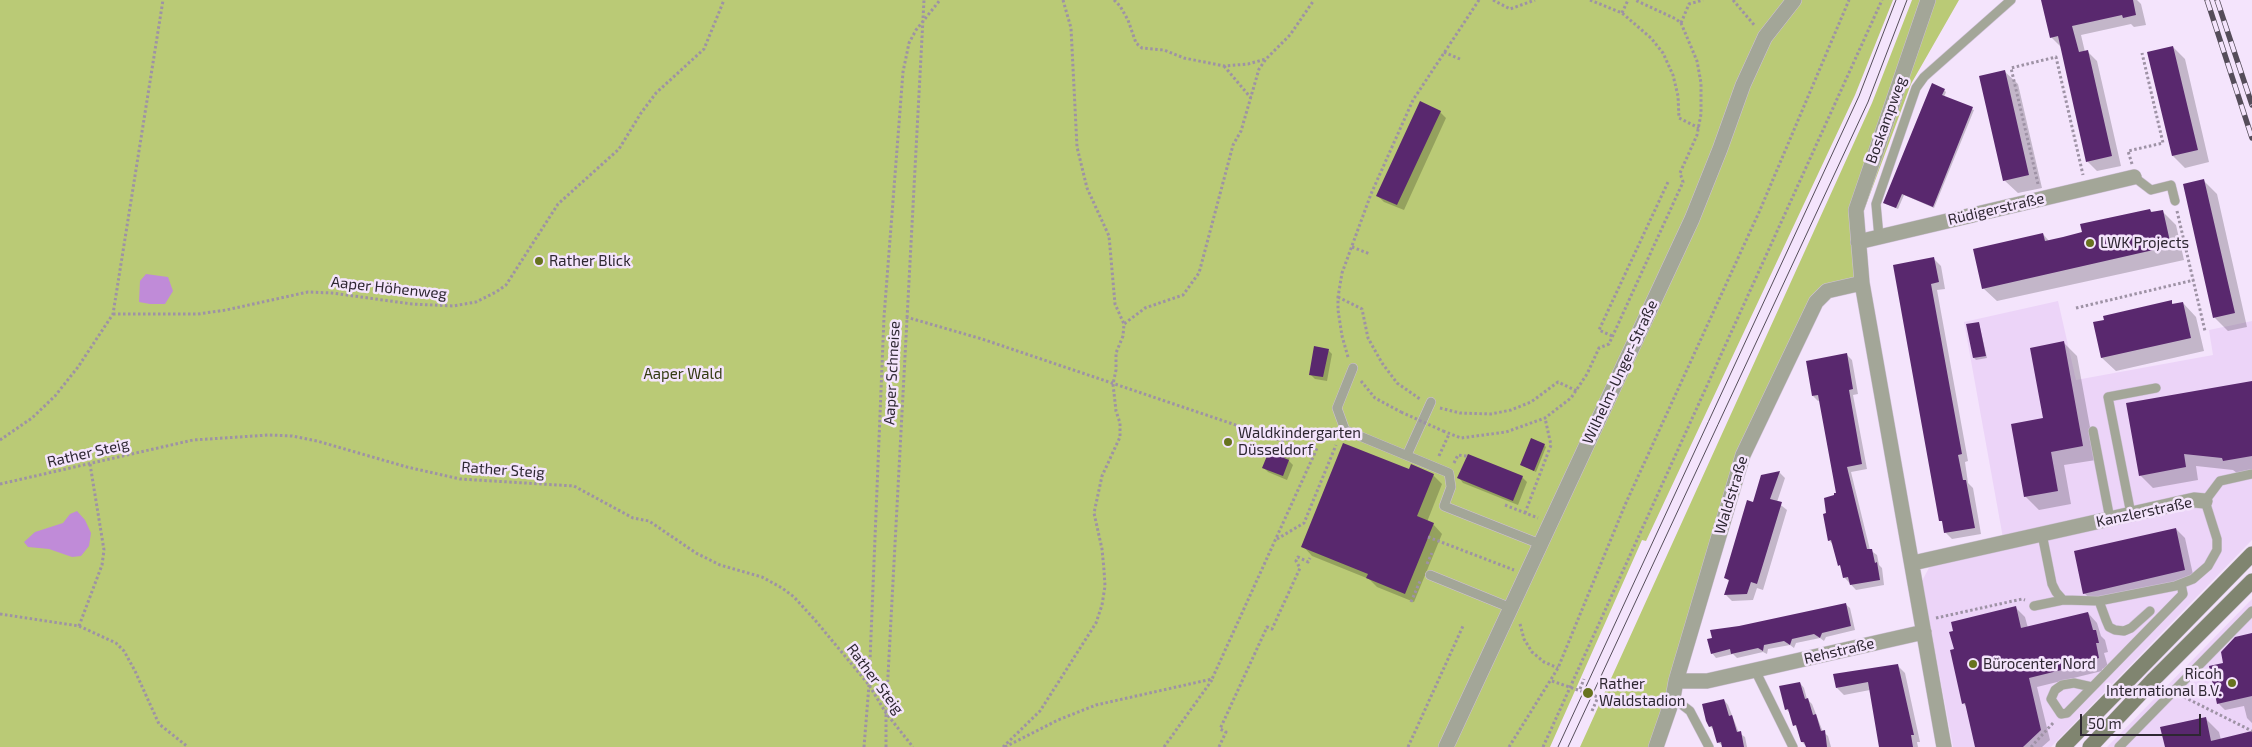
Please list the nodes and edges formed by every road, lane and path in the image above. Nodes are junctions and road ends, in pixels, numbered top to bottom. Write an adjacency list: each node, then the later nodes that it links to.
1 (163, 0): 46 (path)
2 (724, 0): 46 (path, Aaper Höhenweg)
3 (924, 0): 23 (path, Aaper Schneise)
4 (940, 0): 23 (path)
5 (1063, 0): 48 (path)
6 (1114, 0): 30 (path)
7 (1314, 0): 28 (path)
8 (1479, 0): 26 (path)
9 (1493, 0): 10 (path)
10 (1535, 0)
11 (1590, 0): 21 (path)
12 (1628, 0): 22 (path)
13 (1635, 0): 24 (path)
14 (1703, 0): 24 (path)
15 (1733, 0): 25 (path)
16 (1794, 0): 25 (street, Wilhelm-Unger-Straße)
17 (1849, 0): 98 (path)
18 (1882, 0): 105 (path)
19 (1928, 0): 39 (street, Boskampweg)
20 (2011, 0): 38 (lane)
21 (1601, 2): 22 (path)
22 (1622, 12): 32 (path)
23 (923, 19): 47 (path, Aaper Schneise); 104 (path)
24 (1681, 23): 32 (path)
25 (1764, 37): 75 (street, Wilhelm-Unger-Straße)
26 (1444, 52): 29 (path); 40 (path)
27 (2142, 53): 33 (path)
28 (1266, 59): 30 (path); 31 (path)
29 (1460, 59)
30 (1224, 66): 31 (path)
31 (1251, 98): 48 (path)
32 (1699, 128): 50 (path)
33 (2134, 176): 35 (street, Rüdigerstraße); 37 (lane)
34 (1668, 182): 50 (path)
35 (2086, 188): 36 (street, Rüdigerstraße); 36 (path)
36 (2041, 198): 38 (street, Rüdigerstraße)
37 (2175, 201): 42 (path)
38 (1879, 237): 39 (street, Rüdigerstraße)
39 (1858, 242): 43 (street)
40 (1352, 247): 41 (path); 44 (path)
41 (1370, 254)
42 (2194, 280): 45 (path); 49 (path)
43 (1862, 283): 82 (street); 103 (street, Waldstraße)
44 (1338, 297): 51 (path); 55 (path)
45 (2076, 308)
46 (113, 314): 61 (path)
47 (906, 317): 52 (path); 112 (path, Aaper Schneise)
48 (1124, 324): 52 (path)
49 (2205, 331)
50 (1612, 336): 54 (path)
51 (1353, 368): 57 (lane); 60 (path, bridge)
52 (1113, 384): 59 (path); 119 (path)
53 (2156, 388): 73 (lane)
54 (1577, 391): 55 (path); 56 (path)
55 (1431, 403): 63 (lane)
56 (1545, 418): 60 (path); 72 (path)
57 (1345, 430): 59 (lane); 63 (lane); 78 (path)
58 (2093, 431): 74 (lane)
59 (1333, 434)
60 (1449, 434): 64 (path)
61 (0, 440)
62 (1318, 446): 78 (path)
63 (1407, 454): 67 (lane)
64 (1440, 455)
65 (1467, 456): 67 (path)
66 (90, 464): 69 (path, Rather Steig); 95 (path); 104 (path, Rather Steig)
67 (1449, 473): 79 (lane)
68 (2252, 474): 70 (lane)
69 (0, 484)
70 (2205, 501): 73 (street, Kanzlerstraße); 86 (lane, Kanzlerstraße)
71 (1505, 505): 72 (path)
72 (1524, 513): 75 (path)
73 (2131, 514): 74 (street, Kanzlerstraße)
74 (2110, 519): 76 (street, Kanzlerstraße)
75 (1550, 524): 79 (street, Wilhelm-Unger-Straße)
76 (2042, 534): 82 (street, Kanzlerstraße); 87 (lane)
77 (1428, 538): 84 (path)
78 (1276, 540): 100 (path)
79 (1540, 544): 84 (street, Wilhelm-Unger-Straße)
80 (2252, 554): 131 (main road)
81 (1310, 558): 121 (path)
82 (1913, 563): 97 (street)
83 (1430, 575): 90 (lane)
84 (1526, 575): 90 (street, Wilhelm-Unger-Straße)
85 (2252, 581): 132 (main road)
86 (2181, 584): 88 (lane, Kanzlerstraße); 106 (lane)
87 (2064, 600): 88 (lane, Kanzlerstraße); 89 (lane, Kanzlerstraße)
88 (2099, 600): 91 (lane)
89 (2034, 606): 97 (path)
90 (1511, 608): 123 (street, Wilhelm-Unger-Straße)
91 (2150, 611)
92 (2252, 611): 107 (lane)
93 (0, 614): 95 (path)
94 (1520, 621): 98 (path)
95 (80, 626): 115 (path)
96 (1463, 626): 122 (path)
97 (1923, 626): 99 (street, Rehstraße); 129 (street)
98 (1558, 668): 102 (path)
99 (1754, 670): 103 (street, Rehstraße); 128 (lane)
100 (1212, 679): 119 (path); 120 (path)
101 (1584, 679): 108 (path)
102 (1552, 680): 105 (path); 124 (path)
103 (1676, 681): 110 (street, Waldstraße)
104 (869, 684): 112 (path, Rather Steig); 116 (path)
105 (1570, 686): 108 (path); 125 (path)
106 (2092, 687): 113 (lane); 113 (lane)
107 (2175, 688): 114 (path); 133 (lane)
108 (1580, 689): 109 (path)
109 (1598, 697): 110 (path); 111 (path)
110 (1667, 698): 126 (street, Waldstraße); 127 (lane)
111 (1592, 712)
112 (886, 713): 117 (path, Aaper Schneise); 118 (path, Rather Steig)
113 (2061, 714): 130 (path)
114 (2252, 731)
115 (188, 747)
116 (864, 747)
117 (886, 747)
118 (914, 747)
119 (1004, 747)
120 (1164, 747)
121 (1219, 747)
122 (1408, 747)
123 (1446, 747)
124 (1509, 747)
125 (1543, 747)
126 (1656, 747)
127 (1709, 747)
128 (1792, 747)
129 (1944, 747)
130 (2031, 747)
131 (2063, 747)
132 (2090, 747)
133 (2119, 747)

